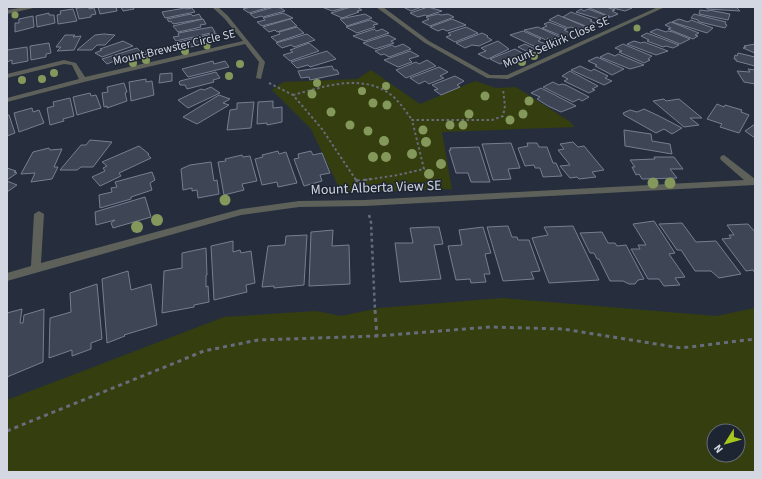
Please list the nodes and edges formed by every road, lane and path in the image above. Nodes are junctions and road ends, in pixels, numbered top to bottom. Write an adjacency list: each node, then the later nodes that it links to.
1 (35, 7): 5 (street)
2 (215, 7): 6 (street, Mount Brewster Circle SE)
3 (379, 7): 8 (street, Mount Selkirk Close SE)
4 (662, 7): 8 (street, Mount Selkirk Close SE)
5 (7, 12)
6 (247, 42): 9 (street); 10 (street, Mount Brewster Circle SE)
7 (7, 76): 10 (street)
8 (508, 77): 13 (path)
9 (259, 78): 11 (path)
10 (83, 80): 12 (street, Mount Brewster Circle SE)
11 (293, 95): 13 (path); 15 (path)
12 (7, 100)
13 (412, 120): 15 (path)
14 (724, 158): 16 (street)
15 (357, 181): 17 (path)
16 (754, 182): 17 (street, Mount Alberta View SE)
17 (365, 204): 19 (street, Mount Alberta View SE); 21 (path)
18 (39, 214): 19 (street)
19 (36, 268): 20 (street, Mount Alberta View SE)
20 (7, 277)
21 (377, 336): 22 (path); 23 (path)
22 (755, 339)
23 (7, 431)

